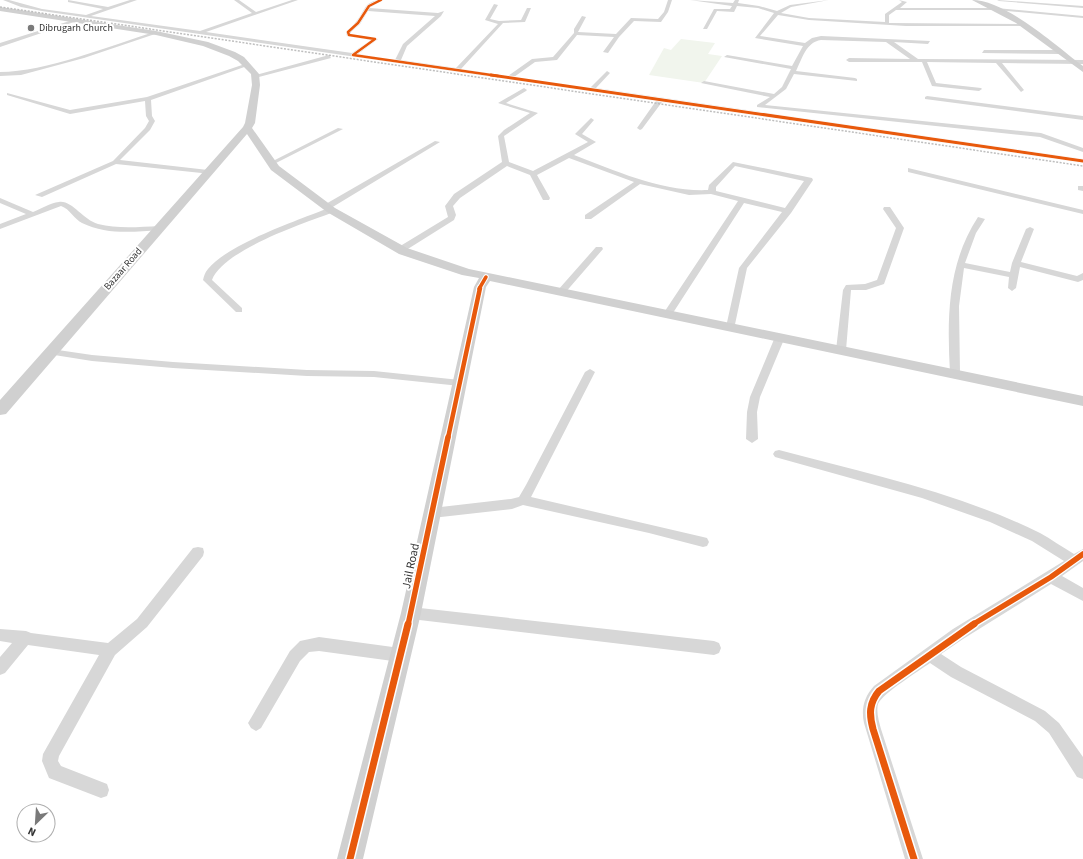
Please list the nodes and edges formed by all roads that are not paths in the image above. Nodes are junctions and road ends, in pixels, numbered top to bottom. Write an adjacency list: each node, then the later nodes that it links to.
1 (5, 0): 13 (street); 26 (street)
2 (72, 0): 16 (street); 22 (street)
3 (135, 0): 22 (street)
4 (236, 0): 29 (street)
5 (296, 0): 29 (street)
6 (375, 0): 7 (street); 23 (street)
7 (381, 0)
8 (670, 0): 42 (street)
9 (692, 0): 15 (street)
10 (827, 0): 28 (street)
11 (901, 0): 24 (street)
12 (999, 0): 14 (street); 19 (street)
13 (0, 1)
14 (978, 1): 25 (main road)
15 (736, 2): 28 (street); 38 (street)
16 (63, 3)
17 (57, 5): 26 (street)
18 (496, 5): 35 (street)
19 (1083, 7)
20 (529, 8): 35 (street)
21 (0, 9): 34 (main road)
22 (109, 9): 31 (street)
23 (365, 9): 30 (street); 51 (street)
24 (894, 9): 25 (street); 36 (street)
25 (997, 9): 33 (street); 37 (main road)
26 (42, 10): 31 (street)
27 (445, 10): 30 (street)
28 (777, 13): 36 (street); 46 (street)
29 (256, 14): 41 (street)
30 (439, 14): 59 (street)
31 (85, 16): 41 (street)
32 (584, 17): 40 (street)
33 (1083, 17)
34 (78, 20): 39 (main road); 47 (street)
35 (501, 22): 62 (street)
36 (888, 24): 37 (street)
37 (1023, 26): 50 (main road)
38 (705, 28)
39 (156, 33): 43 (main road); 66 (street)
40 (576, 33): 42 (street); 68 (street)
41 (200, 34): 43 (street); 51 (street)
42 (617, 36): 48 (street)
43 (184, 39): 61 (main road)
44 (887, 40): 45 (street); 46 (street); 57 (street)
45 (928, 42)
46 (806, 44): 63 (street)
47 (0, 46)
48 (606, 52)
49 (984, 52): 50 (street)
50 (1059, 52): 56 (main road)
51 (353, 55): 59 (street)
52 (329, 57): 67 (street)
53 (727, 57): 63 (street)
54 (849, 60): 57 (street)
55 (996, 60): 56 (street); 58 (street); 74 (street)
56 (1070, 60): 60 (street); 64 (main road)
57 (917, 61): 58 (street)
58 (924, 61): 71 (street)
59 (397, 62): 62 (street)
60 (1083, 62)
61 (247, 65): 67 (main road); 78 (street)
62 (457, 70): 68 (street)
63 (792, 70): 69 (street); 76 (street)
64 (1083, 70)
65 (607, 73): 73 (street)
66 (0, 74)
67 (255, 76): 84 (main road)
68 (508, 78): 73 (street)
69 (855, 80)
70 (704, 83): 76 (street)
71 (979, 89)
72 (524, 90): 93 (street)
73 (591, 90): 79 (street)
74 (1021, 90)
75 (9, 94): 78 (street)
76 (776, 96): 80 (street)
77 (927, 98): 82 (street)
78 (148, 99): 91 (street)
79 (660, 100): 81 (street); 85 (street)
80 (760, 106): 81 (street); 88 (street)
81 (749, 112): 90 (street)
82 (1083, 118)
83 (591, 120): 89 (street)
84 (247, 128): 92 (main road); 95 (main road, Bazaar Road)
85 (640, 128)
86 (340, 129): 92 (street)
87 (437, 142): 103 (street)
88 (1083, 150)
89 (568, 155): 96 (street); 97 (street)
90 (1083, 161)
91 (115, 162): 95 (street); 99 (street)
92 (272, 163): 103 (main road)
93 (506, 164): 96 (street); 114 (street)
94 (911, 170): 106 (street)
95 (208, 172): 111 (main road, Bazaar Road)
96 (533, 174): 100 (street)
97 (638, 182): 98 (street); 108 (street)
98 (712, 192): 102 (street); 105 (street)
99 (39, 195)
100 (546, 198)
101 (0, 200): 107 (street)
102 (742, 200): 105 (street); 123 (street)
103 (329, 208): 114 (main road); 122 (street)
104 (887, 209): 126 (street)
105 (788, 211): 124 (street)
106 (1083, 212)
107 (32, 214): 110 (street); 111 (street)
108 (588, 217)
109 (981, 218): 116 (street)
110 (0, 227)
111 (159, 228): 127 (main road, Bazaar Road)
112 (1030, 229): 115 (street)
113 (599, 249): 121 (street)
114 (400, 250): 119 (main road)
115 (1016, 263): 117 (street); 118 (street)
116 (960, 266): 117 (street); 129 (street)
117 (1014, 275): 120 (street)
118 (1083, 276)
119 (486, 277): 121 (main road); 130 (main road, Jail Road)
120 (1012, 288)
121 (561, 292): 123 (main road)
122 (239, 310)
123 (668, 314): 124 (main road)
124 (731, 327): 125 (main road)
125 (780, 337): 126 (main road); 133 (street)
126 (841, 350): 129 (main road)
127 (50, 352): 130 (street); 132 (main road, Bazaar Road)
128 (590, 372): 135 (street)
129 (955, 373): 131 (main road)
130 (460, 383): 136 (main road, Jail Road)
131 (1083, 401)
132 (4, 405)
133 (752, 439)
134 (779, 454): 139 (street)
135 (522, 500): 136 (street); 137 (street)
136 (429, 528): 142 (main road, Jail Road)
137 (703, 542)
138 (198, 552): 146 (street)
139 (1078, 557): 140 (street)
140 (1051, 577): 141 (street); 147 (street)
141 (1083, 594)
142 (411, 613): 145 (street); 148 (main road, Jail Road)
143 (0, 635): 144 (street)
144 (26, 637): 146 (street); 149 (street)
145 (714, 648)
146 (110, 650): 152 (street)
147 (935, 651): 151 (street); 154 (street)
148 (400, 655): 150 (street); 153 (main road, Jail Road)
149 (0, 668)
150 (256, 723)
151 (1083, 771)
152 (101, 790)
153 (350, 859)
154 (914, 859)

